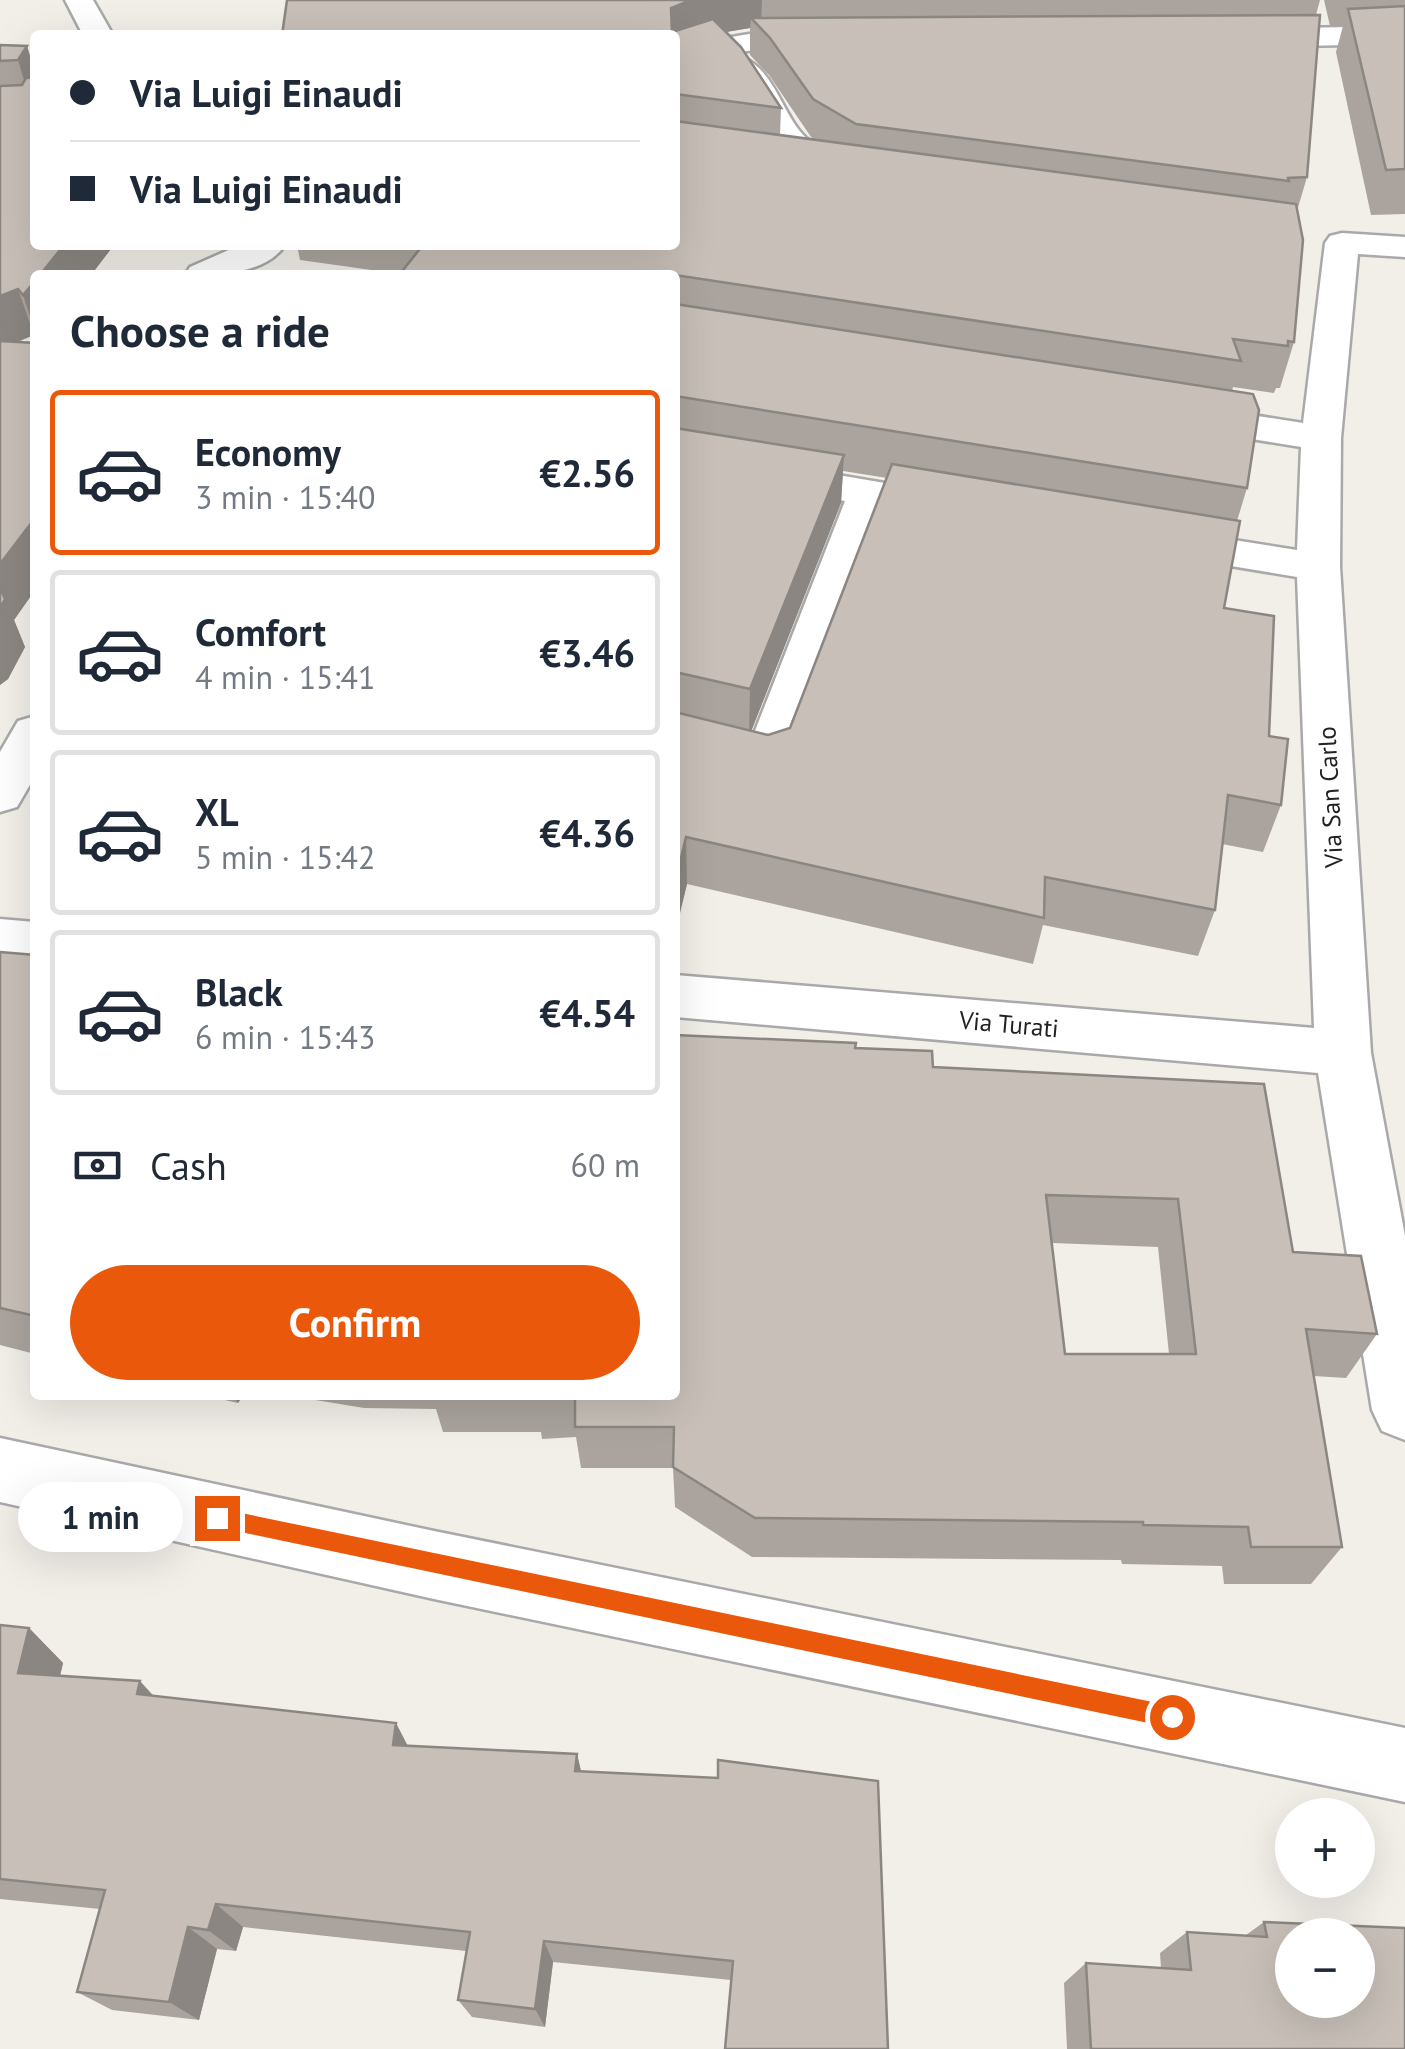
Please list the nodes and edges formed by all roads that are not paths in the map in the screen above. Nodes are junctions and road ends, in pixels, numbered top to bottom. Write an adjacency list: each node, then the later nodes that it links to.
1 (79, 0): 2 (street)
2 (95, 30)
3 (1405, 35): 5 (street)
4 (857, 37): 6 (street)
5 (1212, 38)
6 (719, 45): 7 (street); 9 (street)
7 (680, 62)
8 (772, 164): 9 (street)
9 (850, 175): 10 (street)
10 (889, 181)
11 (1405, 248): 15 (street, Via San Carlo)
12 (257, 250): 13 (street)
13 (213, 270)
14 (1145, 410): 15 (street)
15 (1321, 438): 20 (street, Via San Carlo)
16 (680, 461): 17 (street)
17 (868, 493): 18 (street); 21 (street)
18 (986, 512)
19 (1122, 535): 20 (street)
20 (1318, 567): 27 (street, Via San Carlo)
21 (680, 740)
22 (30, 741): 23 (street)
23 (0, 795)
24 (0, 938): 25 (street)
25 (30, 941)
26 (680, 996): 27 (street, Via Turati)
27 (1343, 1053): 28 (street, Via San Carlo)
28 (1405, 1410)
29 (0, 1470): 30 (street)
30 (1405, 1764)

